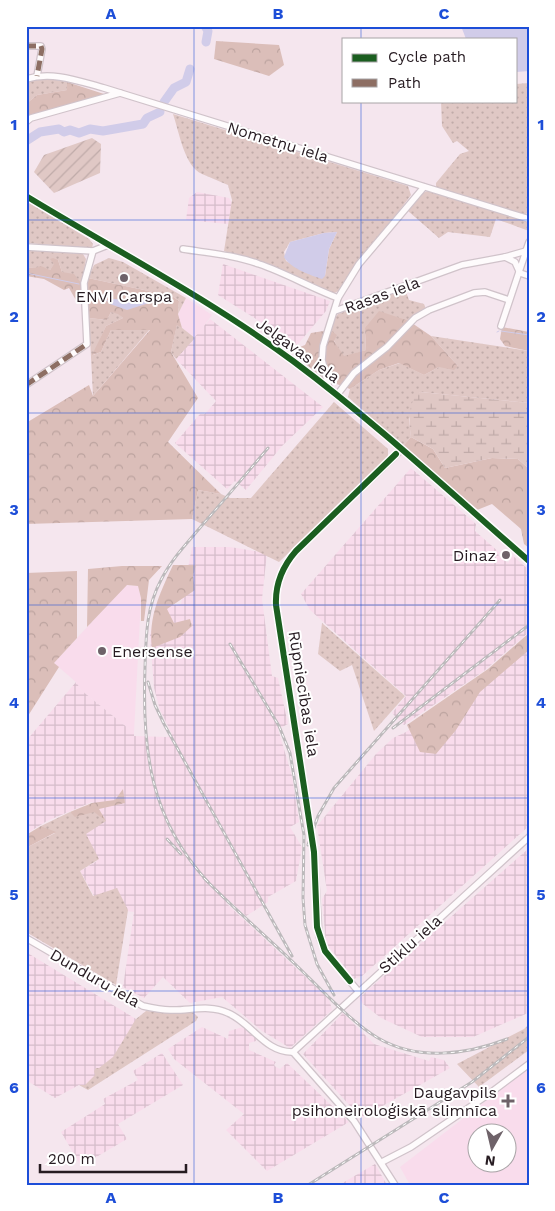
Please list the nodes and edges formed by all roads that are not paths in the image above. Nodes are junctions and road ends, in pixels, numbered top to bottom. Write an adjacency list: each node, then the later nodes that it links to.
1 (26, 46): 2 (street)
2 (36, 76): 3 (street, Nometņu iela); 4 (street, Nometņu iela)
3 (26, 79)
4 (122, 93): 5 (street); 6 (street, Nometņu iela)
5 (26, 122)
6 (424, 187): 8 (street, Nometņu iela); 18 (street)
7 (26, 196): 10 (street, Jelgavas iela)
8 (529, 219)
9 (529, 242): 14 (street)
10 (108, 245): 13 (street); 23 (street, Jelgavas iela)
11 (26, 247): 13 (street)
12 (183, 250): 18 (street)
13 (93, 251): 22 (street)
14 (526, 251): 15 (street, Rasas iela); 16 (street)
15 (505, 257): 16 (street); 20 (street, Rasas iela)
16 (520, 273): 17 (street); 19 (street)
17 (529, 276)
18 (338, 298): 20 (street)
19 (509, 300): 21 (street); 24 (street)
20 (335, 311): 23 (street, Rasas iela)
21 (501, 326)
22 (26, 385)
23 (329, 388): 24 (street, Jelgavas iela)
24 (337, 395): 25 (street, Jelgavas iela)
25 (401, 450): 26 (street, Jelgavas iela); 29 (street, Rūpniecības iela)
26 (529, 561)
27 (529, 837): 29 (street, Stiklu iela)
28 (26, 938): 30 (street, Dunduru iela)
29 (358, 992): 30 (street, Stiklu iela)
30 (292, 1052): 32 (street)
31 (529, 1064): 32 (street)
32 (382, 1162): 33 (street)
33 (395, 1185)

